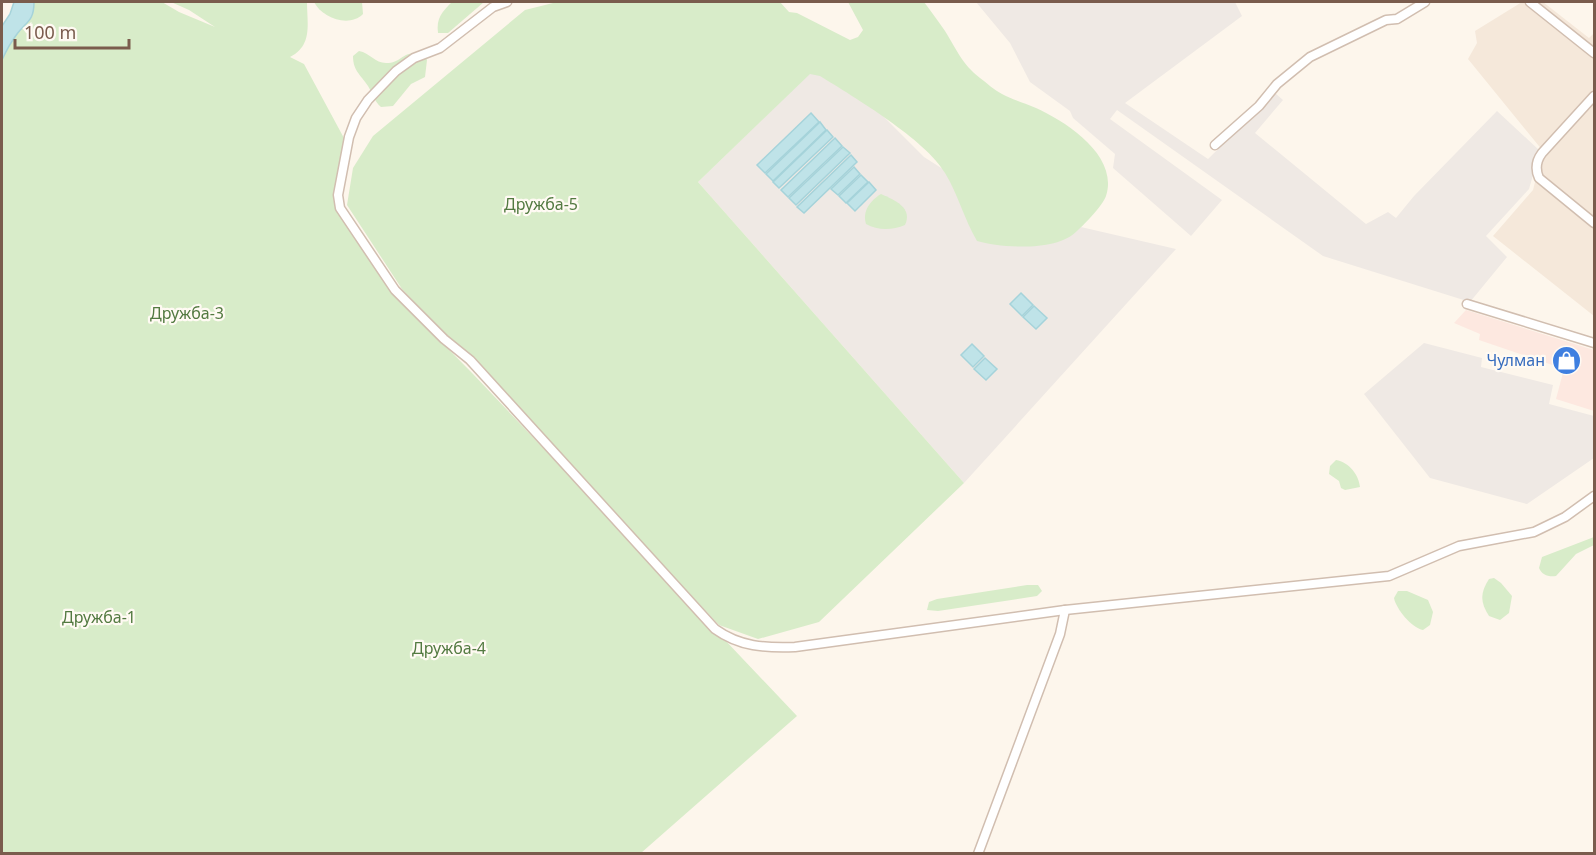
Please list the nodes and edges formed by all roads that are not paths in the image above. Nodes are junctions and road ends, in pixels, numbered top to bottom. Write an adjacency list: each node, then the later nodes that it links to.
1 (507, 2): 11 (street)
2 (1425, 2): 6 (street)
3 (1530, 2): 4 (street)
4 (1594, 53)
5 (1594, 96): 7 (street)
6 (1215, 145)
7 (1594, 223)
8 (1467, 304): 9 (street)
9 (1594, 343)
10 (1594, 496): 11 (street)
11 (1065, 610): 12 (street)
12 (978, 854)

